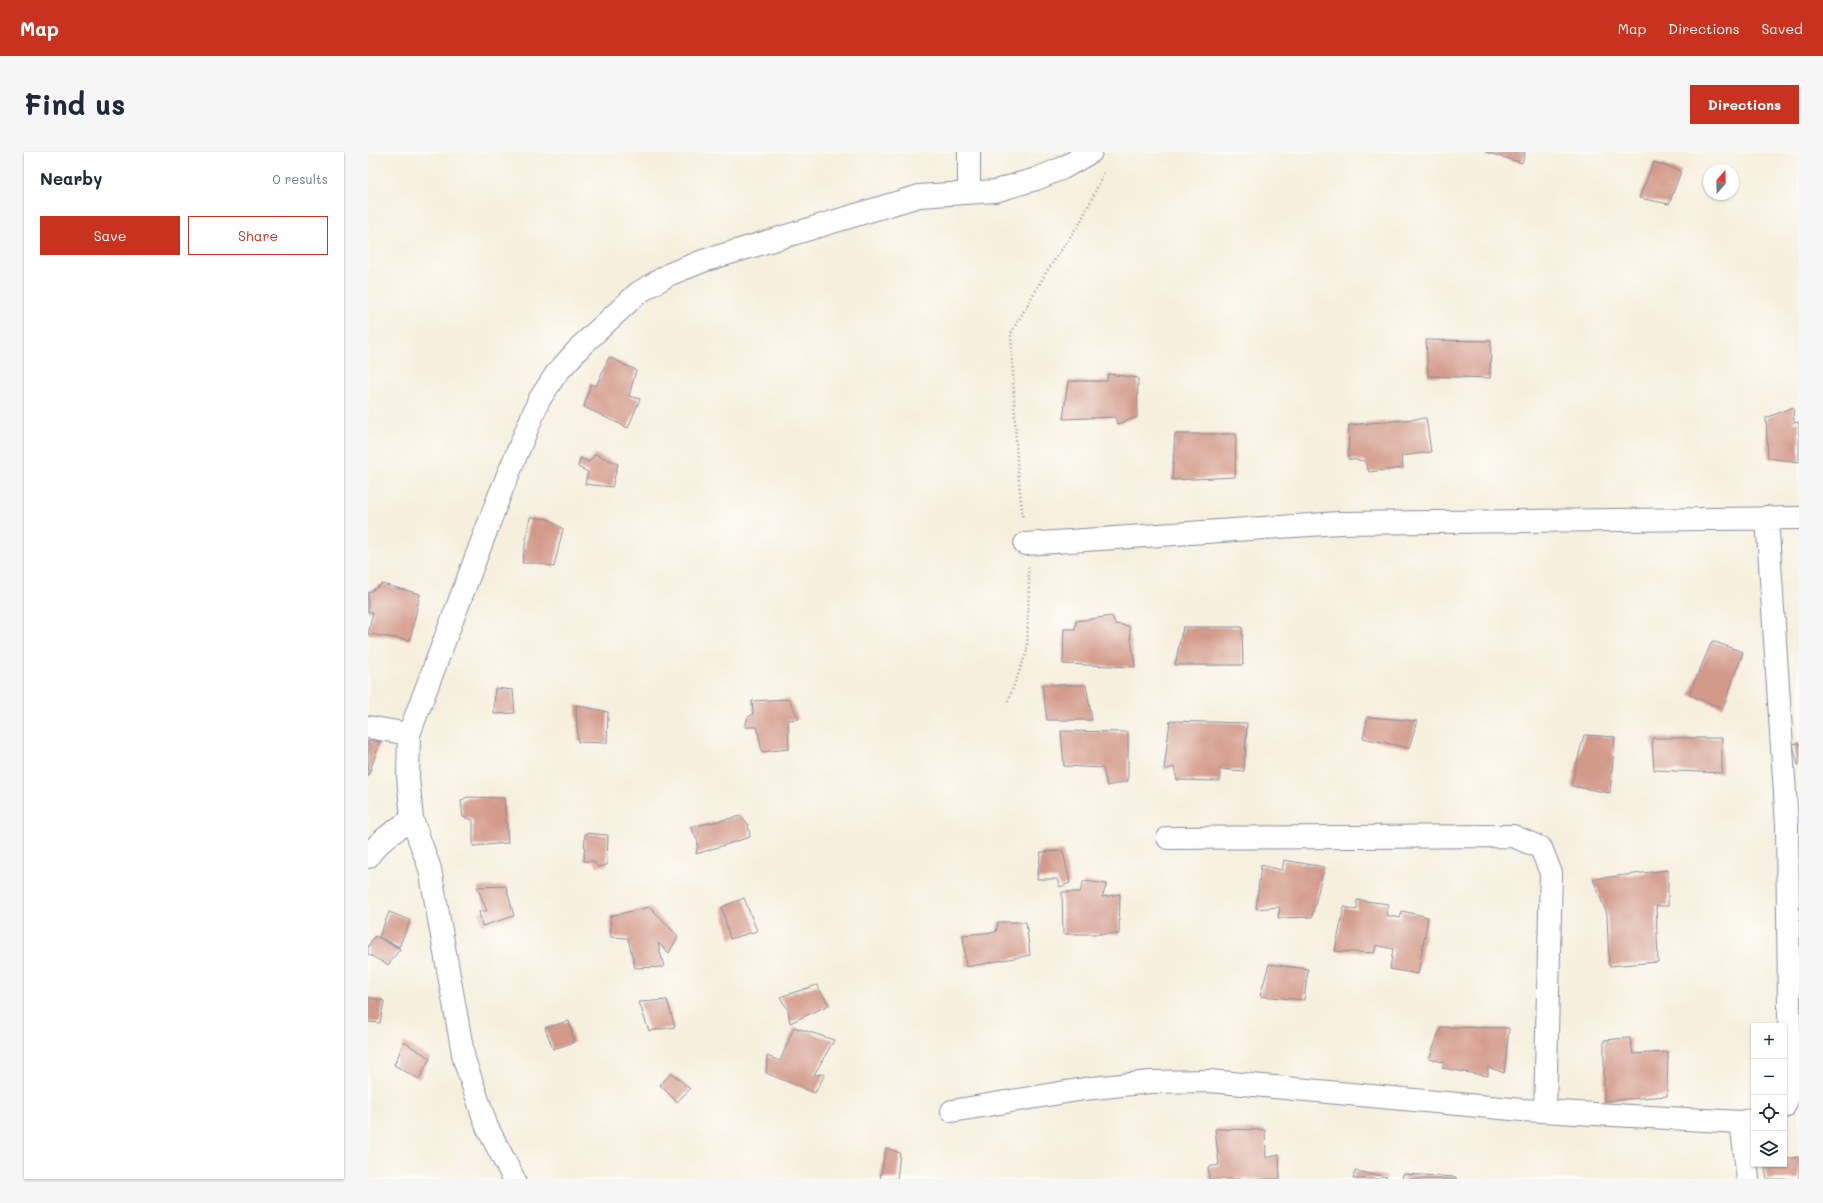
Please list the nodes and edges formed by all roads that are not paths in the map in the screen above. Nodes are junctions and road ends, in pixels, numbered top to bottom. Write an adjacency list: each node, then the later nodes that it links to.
1 (969, 152): 3 (street)
2 (1091, 152): 3 (street)
3 (969, 192): 8 (street)
4 (1767, 517): 5 (street); 6 (street); 10 (street)
5 (1799, 518)
6 (1025, 544)
7 (368, 727): 8 (street)
8 (410, 734): 9 (street)
9 (412, 820): 12 (street); 17 (street)
10 (1793, 825): 13 (street)
11 (1168, 838): 15 (street)
12 (368, 858)
13 (1787, 1100)
14 (952, 1111): 15 (street)
15 (1545, 1111): 16 (street)
16 (1747, 1121): 18 (street)
17 (514, 1179)
18 (1748, 1179)

